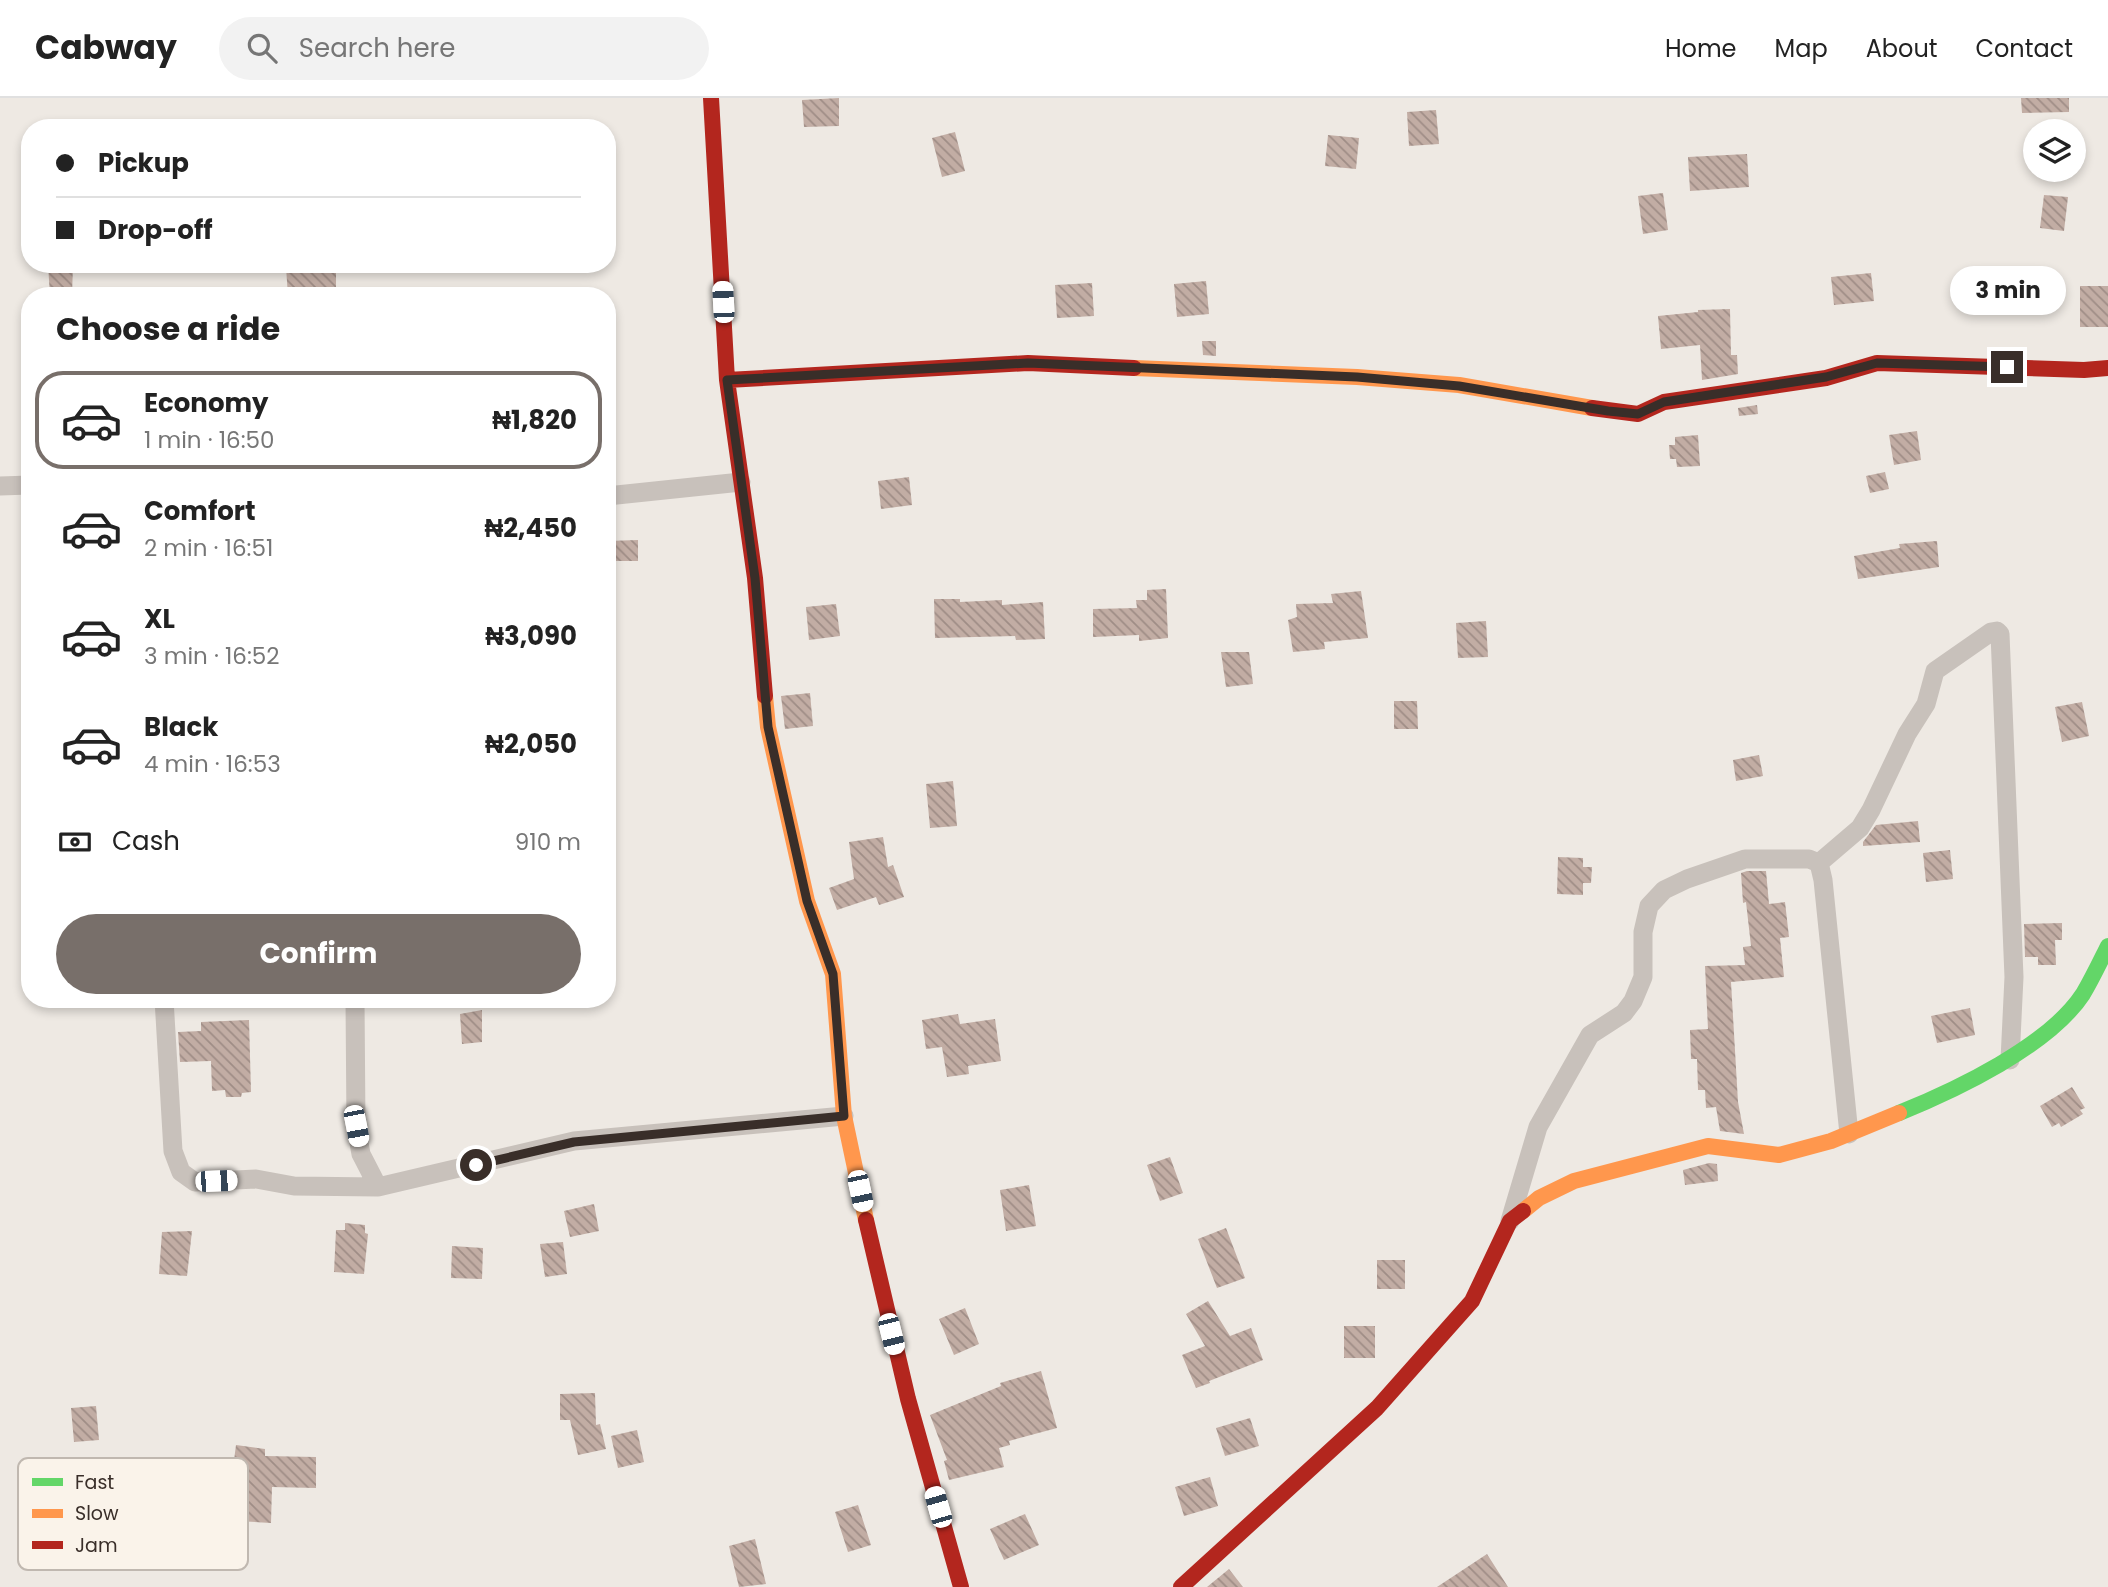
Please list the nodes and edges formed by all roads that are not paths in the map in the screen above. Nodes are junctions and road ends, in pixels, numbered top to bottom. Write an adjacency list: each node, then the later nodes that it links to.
1 (711, 98): 3 (street)
2 (2108, 369): 3 (street)
3 (727, 380): 4 (street)
4 (741, 482): 7 (street); 13 (street)
5 (21, 485): 6 (street)
6 (0, 486)
7 (616, 495)
8 (1819, 863): 12 (street); 14 (street); 16 (street)
9 (2108, 946): 12 (street)
10 (165, 1008): 15 (street)
11 (355, 1008): 15 (street)
12 (2010, 1060): 14 (street)
13 (844, 1116): 15 (street); 17 (street)
14 (1849, 1134): 16 (street)
15 (378, 1187)
16 (1510, 1221): 18 (street)
17 (961, 1587)
18 (1181, 1587)

